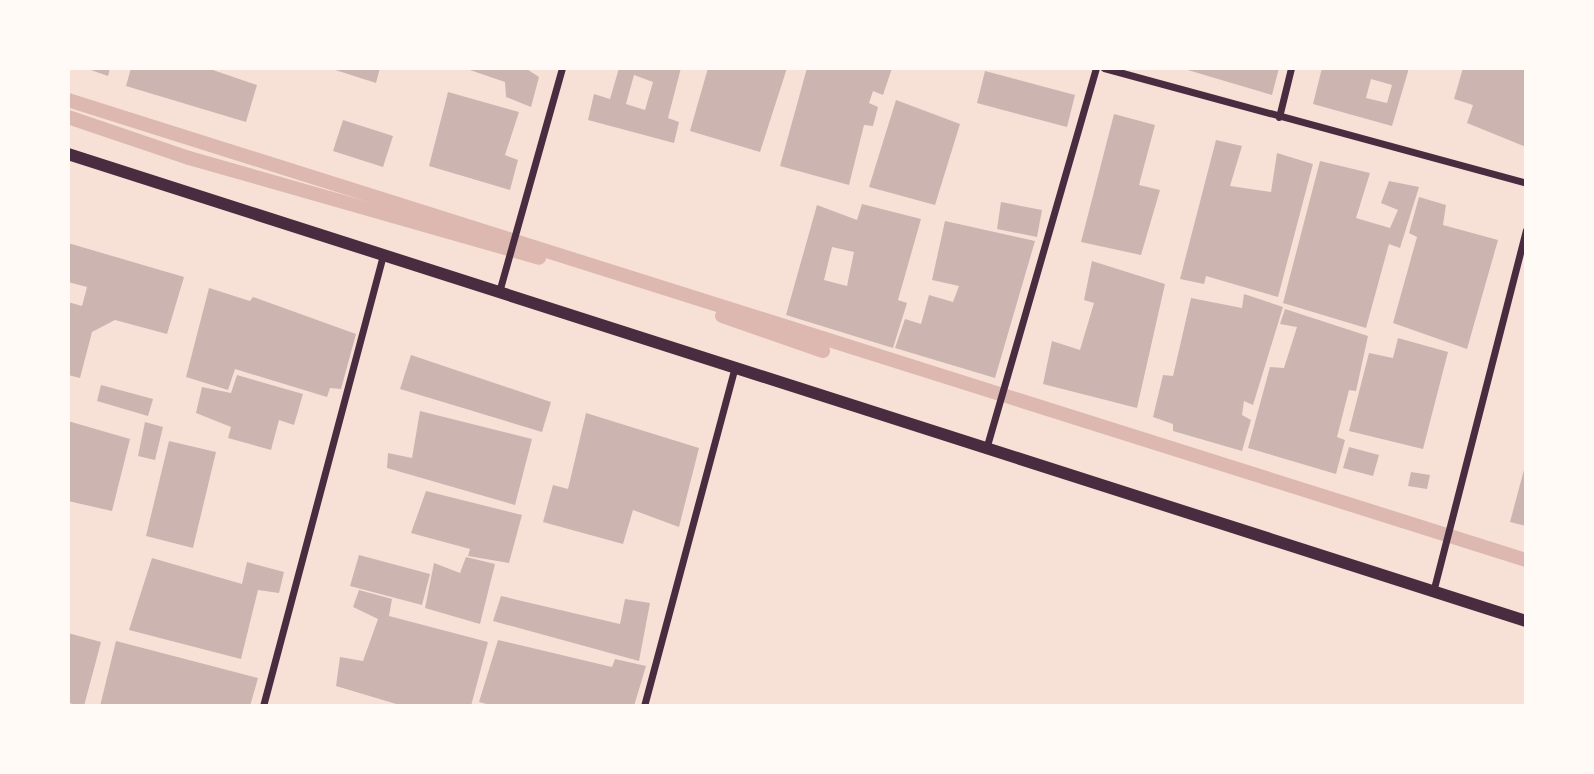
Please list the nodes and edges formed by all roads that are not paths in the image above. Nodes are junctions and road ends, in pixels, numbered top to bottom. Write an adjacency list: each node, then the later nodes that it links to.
1 (562, 68): 10 (street)
2 (1096, 68): 12 (street)
3 (1104, 68): 5 (street)
4 (1291, 68): 5 (street)
5 (1279, 117): 7 (street)
6 (68, 154): 9 (street)
7 (1526, 183)
8 (1526, 230): 13 (street)
9 (383, 255): 10 (street); 15 (street)
10 (499, 292): 11 (street)
11 (735, 367): 12 (street); 16 (street)
12 (986, 449): 13 (street)
13 (1433, 592): 14 (street)
14 (1526, 621)
15 (263, 706)
16 (644, 706)

